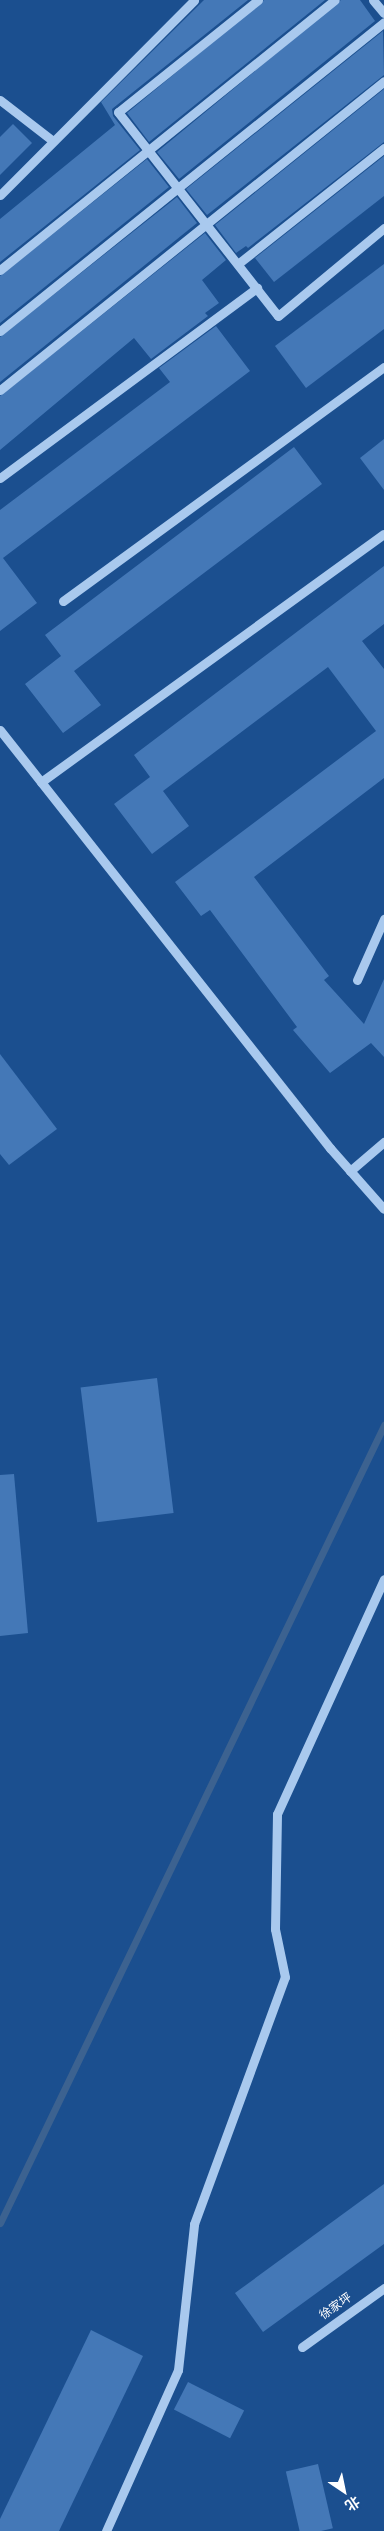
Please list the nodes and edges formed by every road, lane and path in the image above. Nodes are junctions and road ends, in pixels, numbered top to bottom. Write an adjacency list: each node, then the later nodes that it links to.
1 (194, 0): 9 (street)
2 (258, 0): 11 (street)
3 (335, 0): 11 (street)
4 (373, 0): 5 (street)
5 (384, 13)
6 (384, 22): 12 (street)
7 (384, 81): 14 (street)
8 (0, 100): 9 (street)
9 (53, 141): 13 (street)
10 (384, 148): 16 (street)
11 (148, 149): 12 (street); 17 (street)
12 (178, 186): 14 (street); 19 (street)
13 (0, 195)
14 (208, 224): 16 (street); 21 (street)
15 (384, 228): 18 (street)
16 (239, 263): 18 (street)
17 (0, 270)
18 (257, 288): 22 (street)
19 (0, 331)
20 (384, 367): 24 (street)
21 (0, 390)
22 (0, 478)
23 (384, 534): 26 (street)
24 (64, 601)
25 (0, 730): 26 (street)
26 (41, 782): 30 (street)
27 (384, 919): 28 (street)
28 (357, 980)
29 (384, 1142): 30 (street)
30 (350, 1171): 31 (street)
31 (384, 1208)
32 (384, 1579): 35 (street)
33 (384, 2288): 34 (street, 徐家坪)
34 (302, 2347)
35 (106, 2531)

